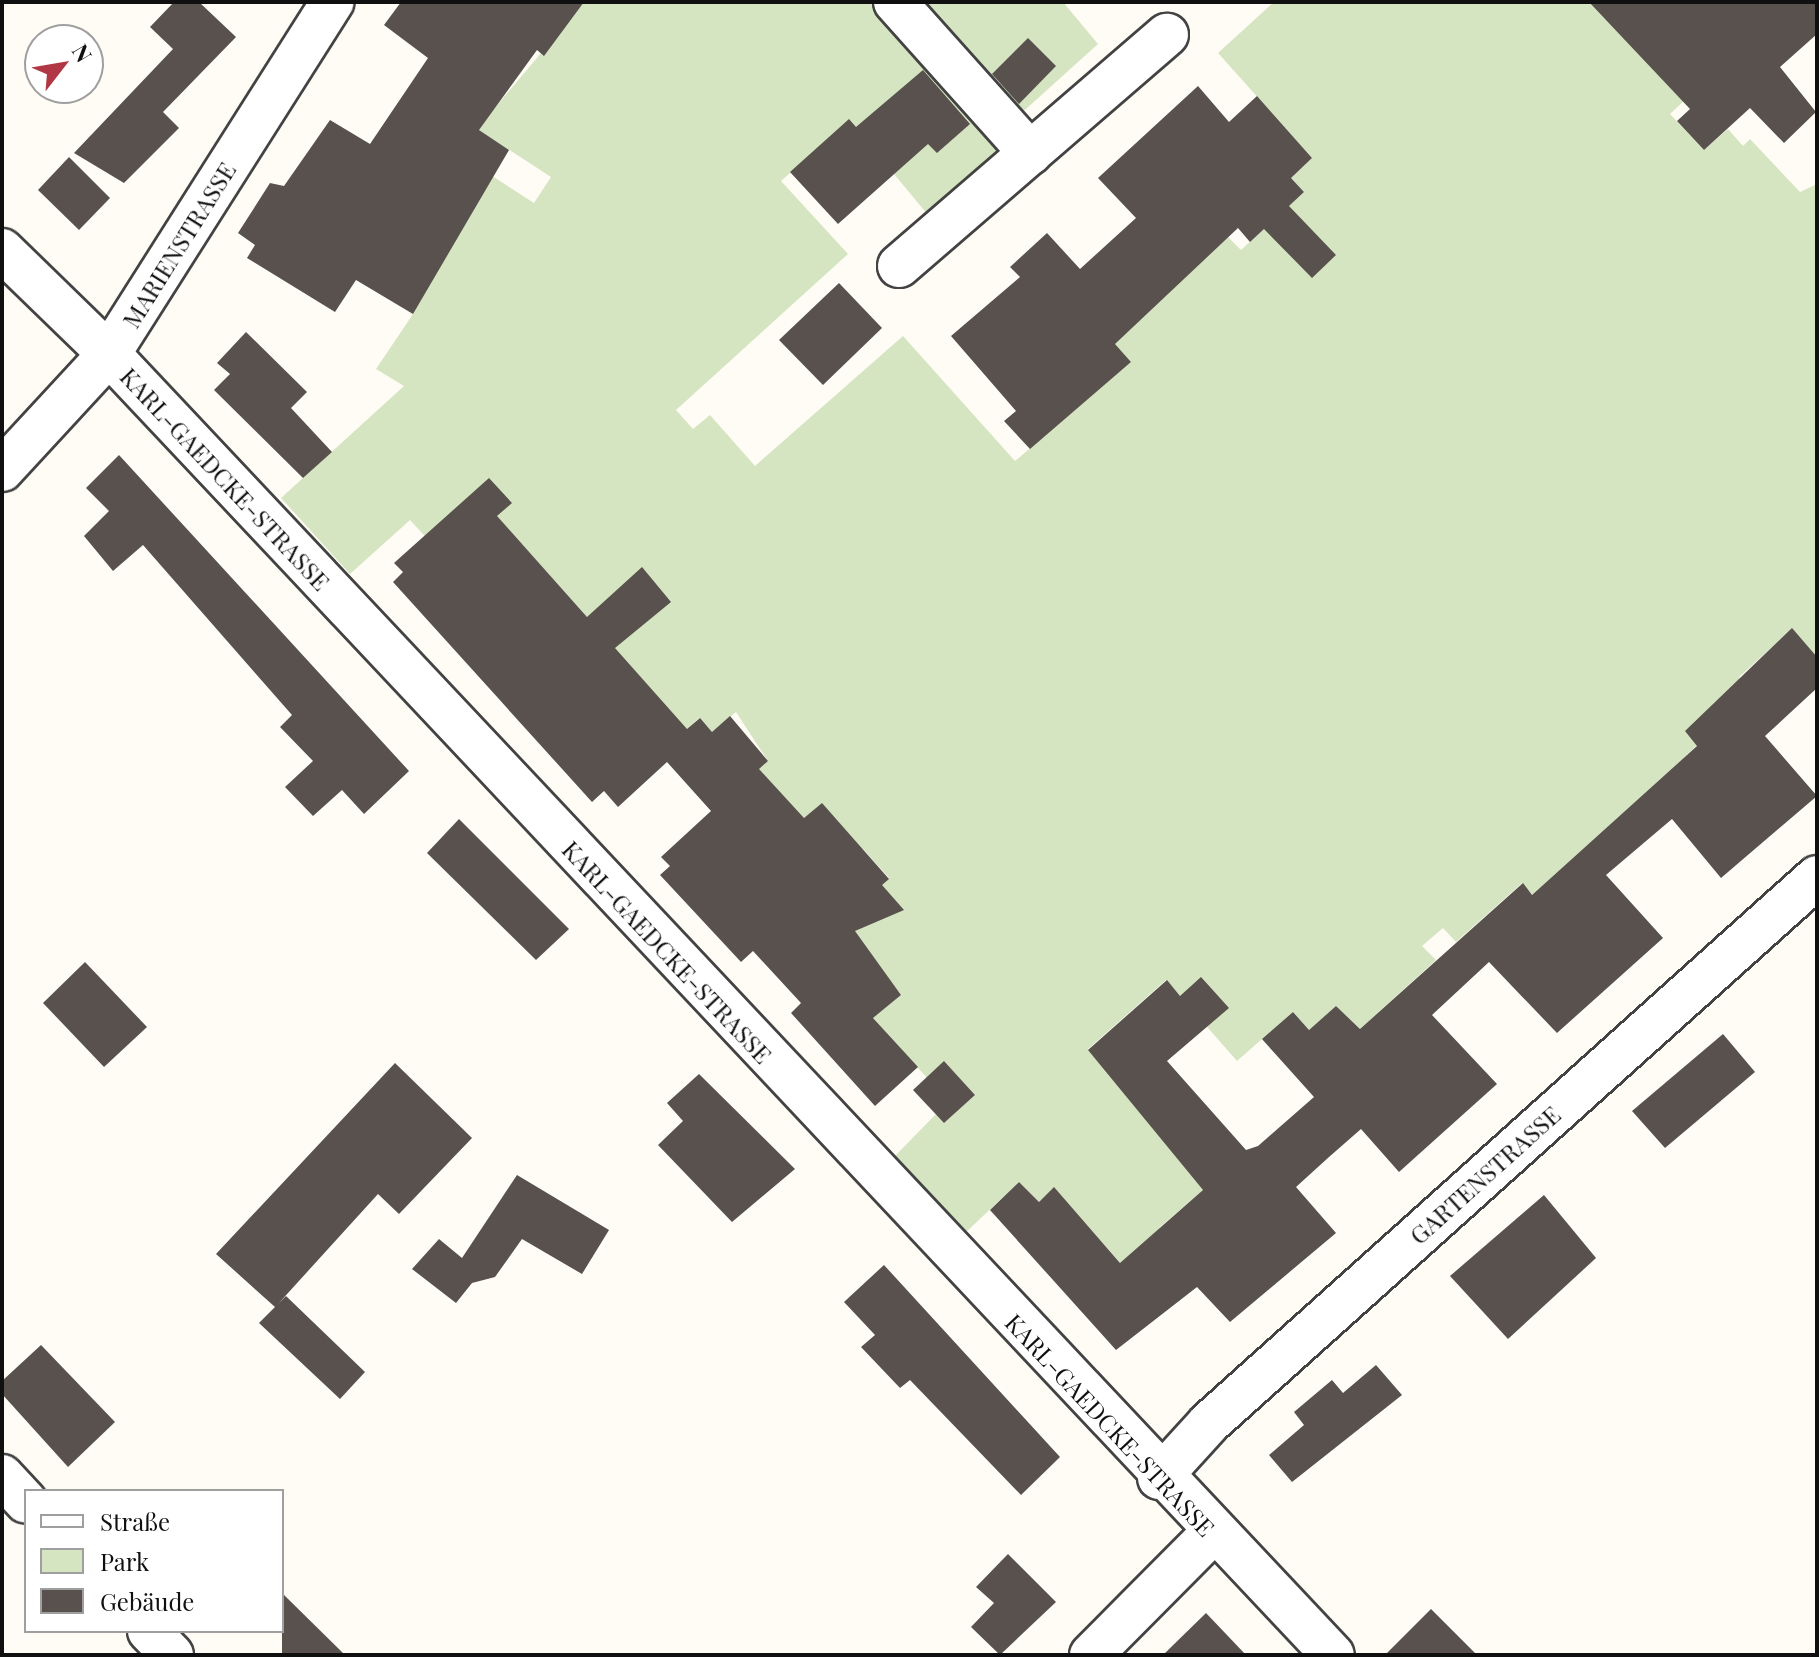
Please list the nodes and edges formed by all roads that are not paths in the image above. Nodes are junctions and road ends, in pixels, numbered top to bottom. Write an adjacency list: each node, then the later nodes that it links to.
1 (332, 2): 7 (street, MARIENSTRASSE)
2 (895, 2): 4 (street)
3 (1167, 35): 4 (street)
4 (1030, 153): 6 (street)
5 (2, 250): 7 (street, KARL-GAEDCKE-STRASSE)
6 (899, 266)
7 (109, 354): 8 (street, MARIENSTRASSE); 11 (street, KARL-GAEDCKE-STRASSE)
8 (2, 470)
9 (1817, 877): 11 (street, GARTENSTRASSE)
10 (2, 1476): 12 (street)
11 (1159, 1478): 13 (street, KARL-GAEDCKE-STRASSE)
12 (24, 1500)
13 (1212, 1533): 16 (street); 17 (street, KARL-GAEDCKE-STRASSE)
14 (151, 1633): 15 (street)
15 (172, 1655)
16 (1091, 1655)
17 (1333, 1655)

